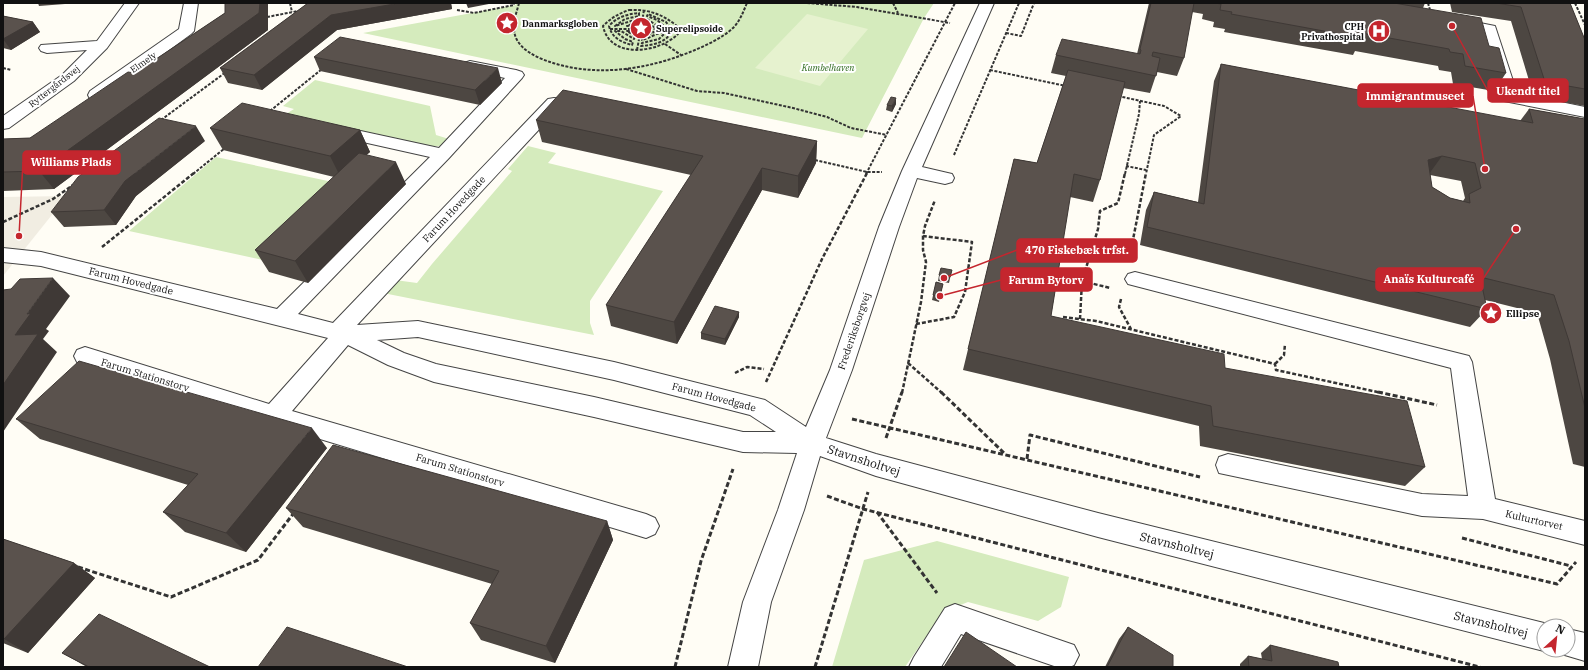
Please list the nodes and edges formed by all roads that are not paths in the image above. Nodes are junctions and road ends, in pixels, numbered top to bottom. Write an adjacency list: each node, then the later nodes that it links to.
1 (132, 3): 5 (street, Ryttergårdsvej)
2 (191, 3): 9 (street, Elmely)
3 (987, 3): 16 (street, Frederiksborgvej)
4 (1432, 19): 12 (street)
5 (102, 45): 6 (street); 8 (street, Ryttergårdsvej)
6 (47, 48)
7 (454, 62): 15 (street)
8 (68, 78): 9 (street); 13 (street, Ryttergårdsvej)
9 (113, 83): 10 (street, Elmely)
10 (83, 104)
11 (577, 108): 21 (street, Farum Hovedgade)
12 (1585, 112)
13 (3, 124)
14 (318, 126): 15 (street)
15 (443, 154): 20 (street)
16 (911, 171): 17 (street); 24 (street, Frederiksborgvej)
17 (945, 178)
18 (3, 255): 20 (street, Farum Hovedgade)
19 (1125, 282): 26 (street)
20 (282, 317): 21 (street, Farum Hovedgade)
21 (341, 333): 23 (street); 24 (street, Farum Hovedgade); 24 (street, Farum Hovedgade)
22 (85, 356): 23 (street, Farum Stationstorv)
23 (274, 415): 27 (street, Farum Stationstorv)
24 (812, 443): 29 (street, Stavnsholtvej); 31 (street, Frederiksborgvej)
25 (1228, 465): 26 (street, Kulturtorvet)
26 (1483, 508): 28 (street, Kulturtorvet)
27 (646, 526)
28 (1585, 533)
29 (1536, 635)
30 (1064, 655): 32 (street)
31 (743, 667)
32 (924, 667)

